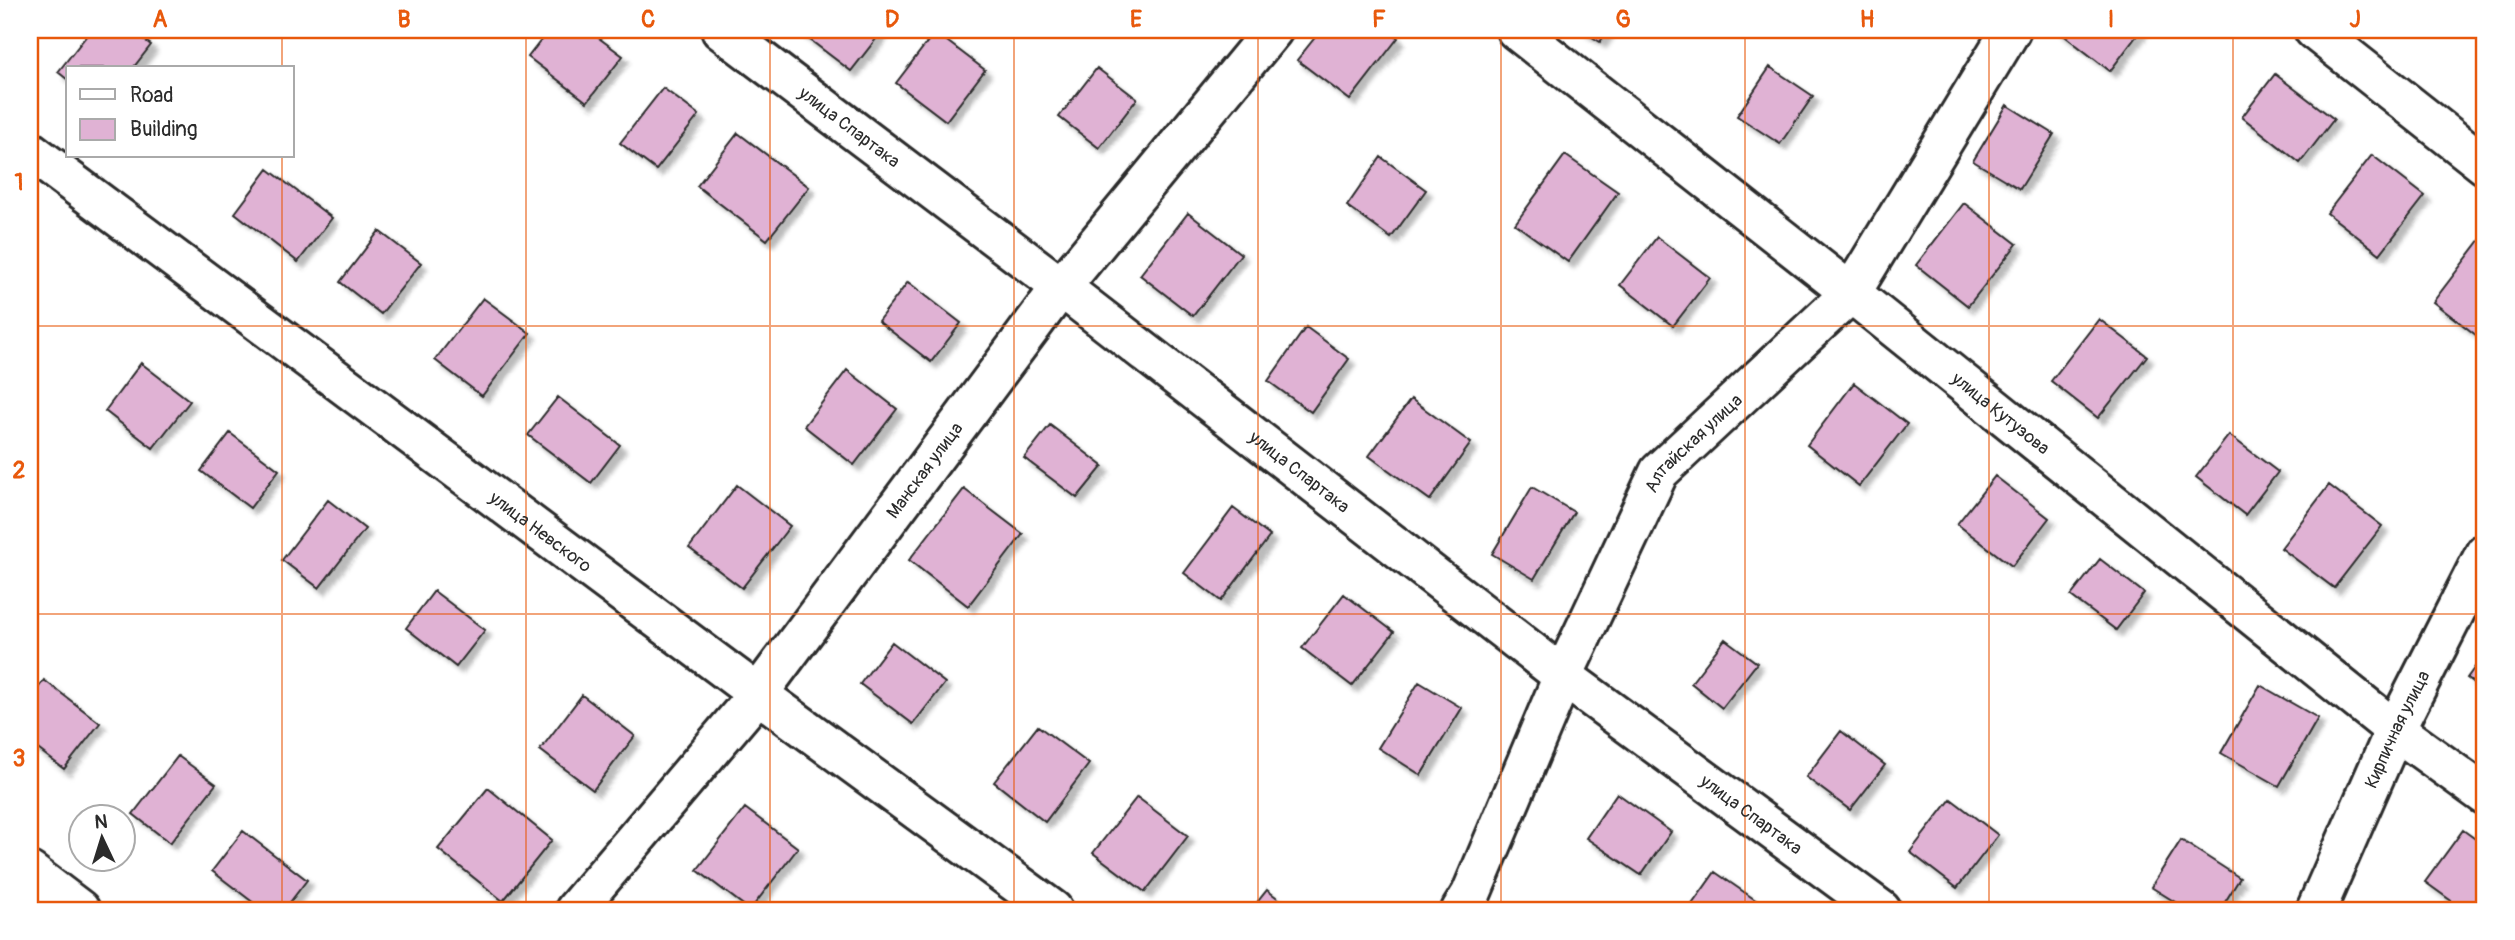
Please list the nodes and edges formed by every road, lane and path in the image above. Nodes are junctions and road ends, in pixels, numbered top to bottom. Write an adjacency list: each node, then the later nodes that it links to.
1 (721, 30): 8 (street, улица Спартака)
2 (1273, 30): 8 (street, Манская улица)
3 (1516, 30): 9 (street, улица Кутузова)
4 (2011, 30): 9 (street, Алтайская улица)
5 (2314, 30): 7 (street)
6 (30, 151): 12 (street, улица Невского)
7 (2485, 165)
8 (1061, 287): 11 (street, улица Спартака); 12 (street, Манская улица)
9 (1851, 293): 11 (street, Алтайская улица); 13 (street, улица Кутузова)
10 (2485, 553): 13 (street, Кирпичная улица)
11 (1563, 676): 19 (street, Алтайская улица); 20 (street, улица Спартака)
12 (758, 694): 17 (street, Манская улица); 18 (street, улица Невского)
13 (2395, 730): 14 (street, улица Кутузова); 21 (street, Кирпичная улица)
14 (2485, 795)
15 (30, 872): 16 (street)
16 (80, 910)
17 (575, 910)
18 (1053, 910)
19 (1461, 910)
20 (1881, 910)
21 (2316, 910)

